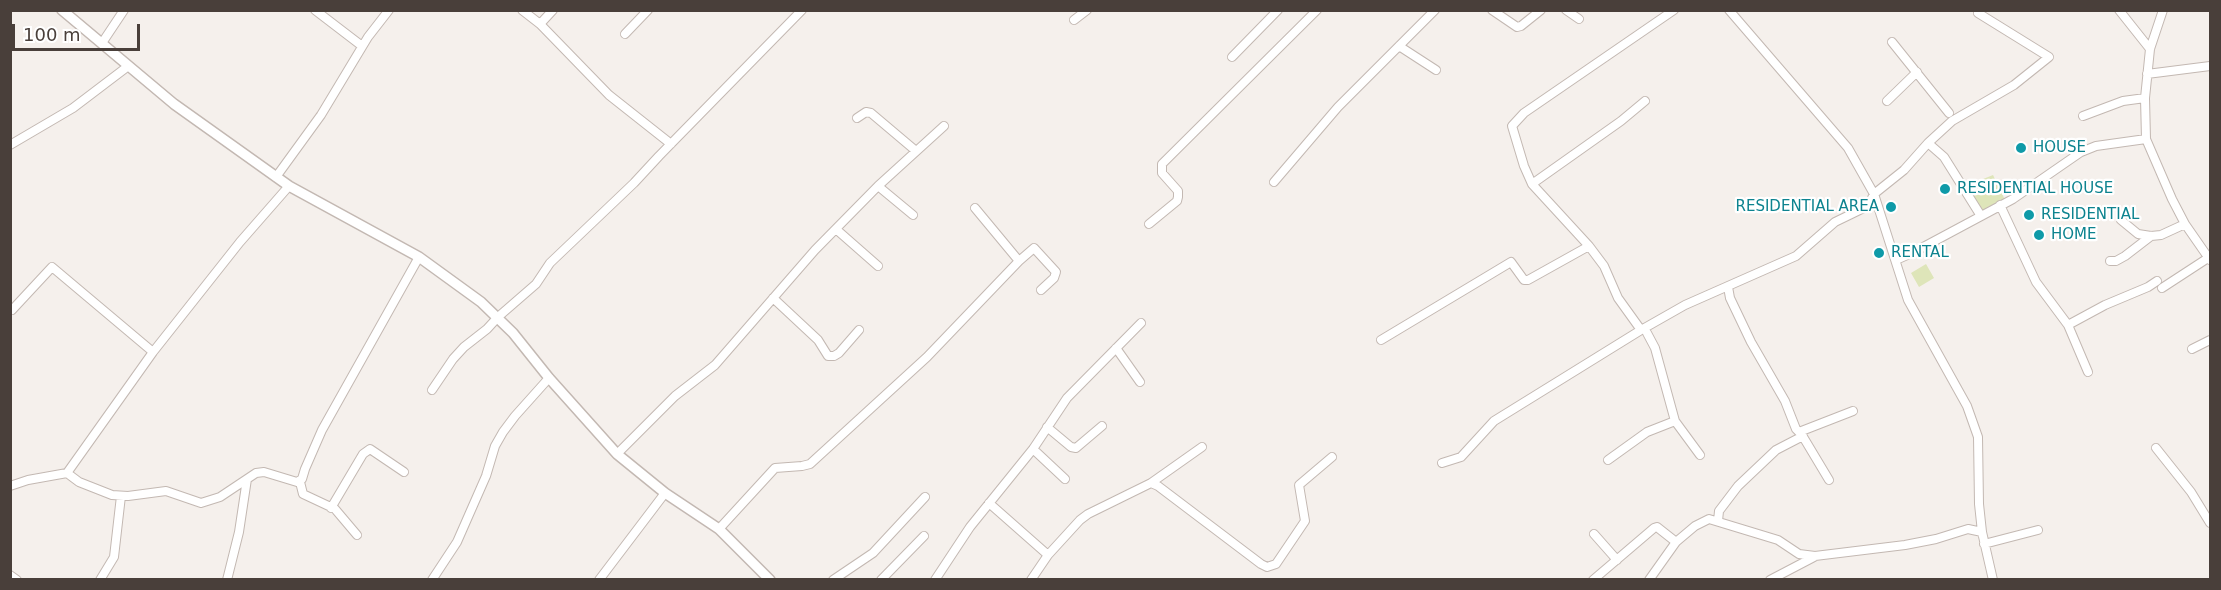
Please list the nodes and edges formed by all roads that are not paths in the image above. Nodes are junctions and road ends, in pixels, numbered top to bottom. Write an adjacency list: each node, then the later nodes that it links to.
1 (62, 10): 26 (street)
2 (124, 10): 26 (street)
3 (315, 10): 27 (street)
4 (388, 10): 27 (street)
5 (522, 10): 23 (street)
6 (553, 10): 23 (street)
7 (648, 10): 24 (street)
8 (802, 10): 45 (street)
9 (1087, 10): 22 (street)
10 (1278, 10): 30 (street)
11 (1317, 10): 59 (street)
12 (1435, 10): 28 (street)
13 (1492, 10): 14 (street)
14 (1541, 10)
15 (1566, 10): 21 (street)
16 (1674, 10): 50 (street)
17 (1729, 10): 53 (street)
18 (2119, 10): 29 (street)
19 (2163, 10): 29 (street)
20 (1978, 14): 44 (street)
21 (1579, 19)
22 (1074, 20)
23 (540, 24): 45 (street)
24 (625, 34)
25 (1892, 42): 34 (street)
26 (102, 43): 32 (street)
27 (362, 46): 48 (street)
28 (1399, 46): 33 (street); 49 (street)
29 (2150, 49): 35 (street)
30 (1232, 57)
31 (2211, 66): 35 (street)
32 (127, 67): 46 (street); 48 (street)
33 (1436, 70)
34 (1917, 72): 38 (street); 39 (street)
35 (2147, 74): 36 (street)
36 (2145, 98): 40 (street); 43 (street)
37 (1645, 101): 50 (street)
38 (1887, 101)
39 (1949, 113)
40 (2083, 116)
41 (857, 118): 47 (street)
42 (944, 126): 47 (street)
43 (2146, 139): 54 (street); 60 (street)
44 (1928, 143): 53 (street); 57 (street)
45 (671, 144): 76 (street)
46 (10, 145)
47 (916, 151): 52 (street)
48 (276, 177): 51 (street)
49 (1274, 182)
50 (1532, 184): 63 (street)
51 (289, 186): 64 (street); 85 (street)
52 (878, 186): 56 (street); 61 (street)
53 (1874, 194): 66 (street); 71 (street)
54 (2000, 205): 57 (street); 78 (street)
55 (975, 208): 67 (street)
56 (913, 215)
57 (1981, 216): 66 (street)
58 (2121, 220): 62 (street)
59 (1149, 224)
60 (2185, 224): 62 (street); 65 (street)
61 (837, 230): 69 (street); 74 (street)
62 (2151, 236): 68 (street)
63 (1589, 246): 80 (street); 81 (street)
64 (419, 257): 76 (street); 108 (street)
65 (2209, 259): 72 (street)
66 (1896, 260): 120 (street)
67 (1019, 261): 73 (street); 118 (street)
68 (2110, 261)
69 (878, 266)
70 (2157, 280): 78 (street)
71 (1728, 287): 80 (street); 94 (street)
72 (2162, 288)
73 (1041, 290)
74 (773, 298): 79 (street); 98 (street)
75 (12, 310): 85 (street)
76 (498, 317): 87 (street); 89 (street)
77 (1141, 323): 83 (street)
78 (2068, 325): 86 (street)
79 (859, 330)
80 (1644, 332): 91 (street); 102 (street)
81 (1381, 340)
82 (2211, 340): 84 (street)
83 (1116, 348): 88 (street); 93 (street)
84 (2192, 349)
85 (153, 352): 104 (street)
86 (2088, 372)
87 (549, 378): 98 (street); 133 (street)
88 (1140, 382)
89 (432, 390)
90 (1853, 411): 94 (street)
91 (1675, 421): 99 (street); 101 (street)
92 (1102, 426): 93 (street)
93 (1047, 427): 97 (street)
94 (1801, 434): 107 (street); 116 (street)
95 (1202, 447): 109 (street)
96 (2156, 448): 117 (street)
97 (1033, 449): 106 (street); 114 (street)
98 (617, 454): 111 (street)
99 (1700, 455)
100 (1332, 457): 109 (street)
101 (1608, 460)
102 (1442, 463)
103 (404, 472): 115 (street)
104 (67, 473): 110 (street); 112 (street)
105 (247, 479): 108 (street); 112 (street); 132 (street)
106 (1065, 479)
107 (1829, 480)
108 (300, 482): 115 (street)
109 (1151, 483): 126 (street)
110 (10, 486)
111 (665, 493): 118 (street); 134 (street)
112 (121, 496): 131 (street)
113 (926, 497): 136 (street)
114 (989, 503): 126 (street); 138 (street)
115 (331, 508): 122 (street)
116 (1718, 521): 124 (street); 127 (street)
117 (2211, 523)
118 (719, 529): 135 (street)
119 (2038, 530): 125 (street)
120 (1982, 532): 125 (street); 127 (street)
121 (1594, 534): 128 (street)
122 (357, 535)
123 (924, 536): 137 (street)
124 (1676, 542): 128 (street); 141 (street)
125 (1984, 544): 143 (street)
126 (1048, 555): 139 (street)
127 (1815, 556): 142 (street)
128 (1617, 560): 140 (street)
129 (10, 575): 130 (street)
130 (17, 579)
131 (100, 579)
132 (228, 579)
133 (432, 579)
134 (599, 579)
135 (770, 579)
136 (833, 579)
137 (881, 579)
138 (935, 579)
139 (1031, 579)
140 (1593, 579)
141 (1649, 579)
142 (1770, 579)
143 (1993, 579)

